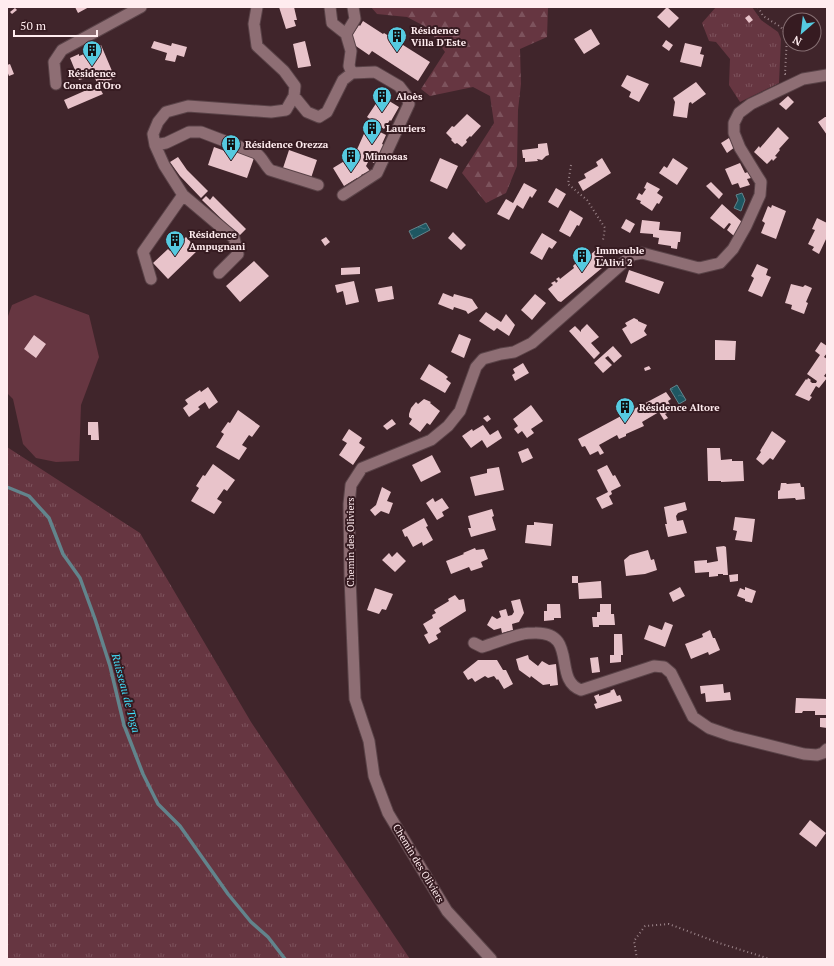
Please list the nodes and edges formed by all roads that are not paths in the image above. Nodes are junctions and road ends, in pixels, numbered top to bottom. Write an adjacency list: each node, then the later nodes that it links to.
1 (141, 7): 8 (street)
2 (257, 7): 9 (street)
3 (330, 7): 5 (street)
4 (353, 7): 5 (street)
5 (346, 34): 6 (street)
6 (352, 73): 9 (street); 13 (street)
7 (827, 74): 18 (street, Chemin des Oliviers)
8 (56, 84)
9 (294, 96): 10 (street)
10 (155, 145): 11 (street); 12 (street)
11 (318, 185)
12 (183, 195): 14 (street); 15 (street)
13 (343, 195)
14 (219, 273)
15 (151, 279)
16 (474, 643): 17 (street)
17 (827, 749)
18 (491, 959)

